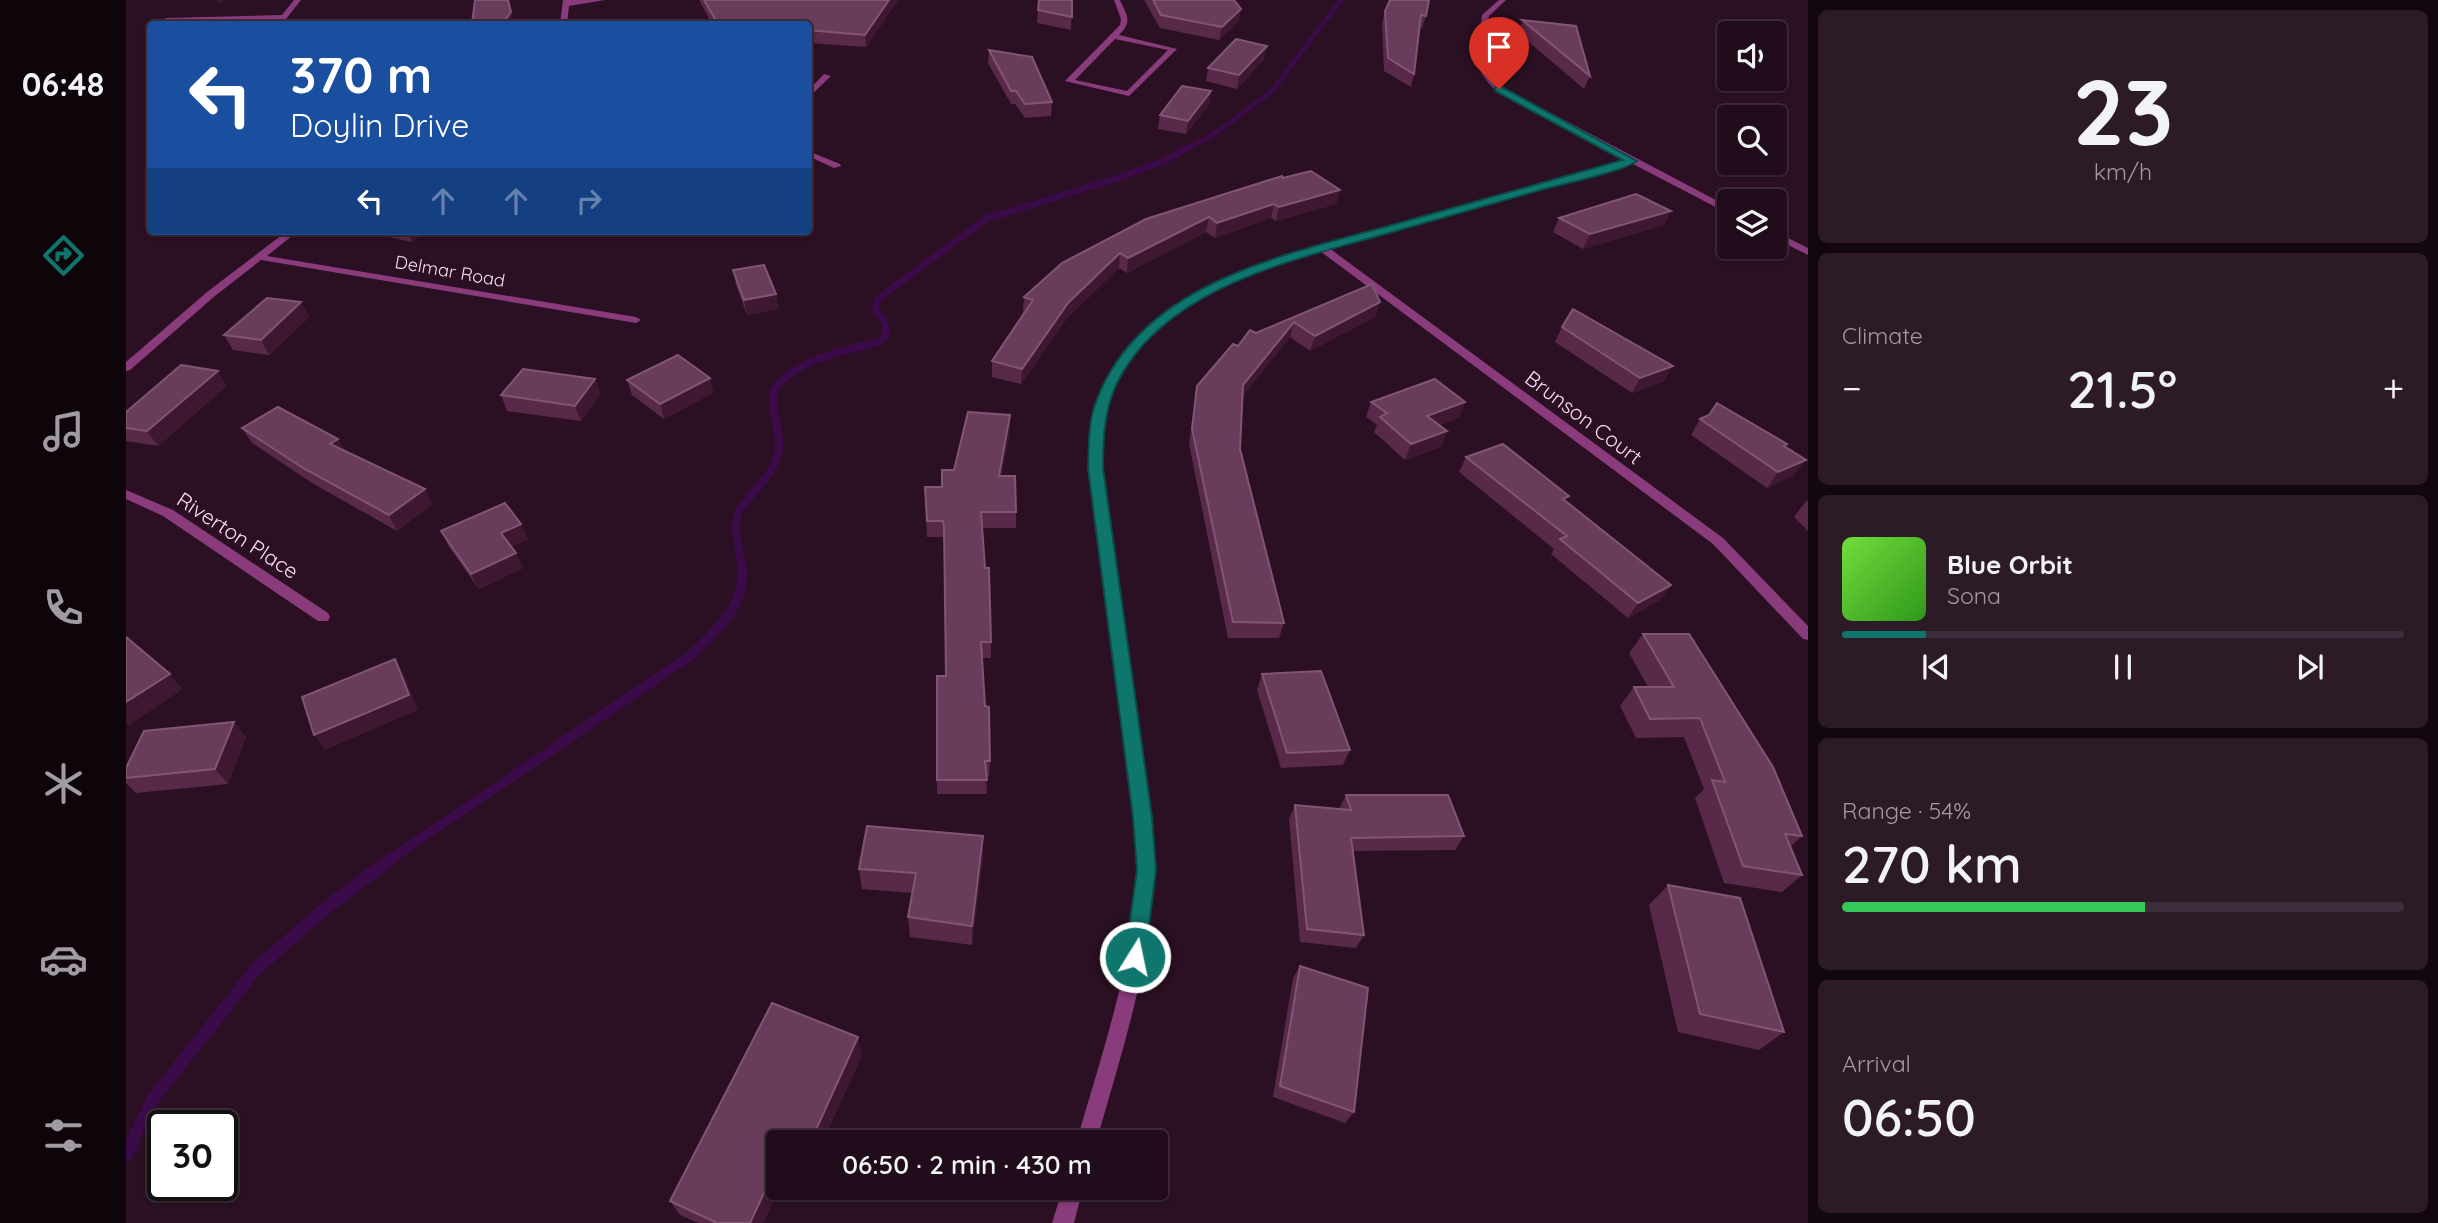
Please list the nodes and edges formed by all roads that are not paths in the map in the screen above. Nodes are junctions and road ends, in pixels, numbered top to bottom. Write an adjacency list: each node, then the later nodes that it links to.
1 (298, 0): 6 (street)
2 (602, 0): 5 (street)
3 (1117, 0): 10 (street)
4 (1503, 0): 14 (street)
5 (566, 2): 9 (street)
6 (284, 17): 7 (street); 8 (street)
7 (166, 20)
8 (280, 21)
9 (563, 21)
10 (1113, 36): 10 (street)
11 (827, 76): 12 (street)
12 (812, 92)
13 (812, 155): 15 (street)
14 (1632, 161): 16 (street); 19 (street)
15 (837, 166)
16 (1717, 205)
17 (288, 235): 21 (street)
18 (1787, 240): 20 (street)
19 (1322, 248): 26 (street, Brunson Court); 27 (street)
20 (1808, 251)
21 (258, 257): 22 (street, Delmar Road); 23 (street)
22 (636, 320)
23 (126, 368)
24 (126, 494): 25 (street, Riverton Place)
25 (323, 617)
26 (1808, 635)
27 (1090, 1130)
28 (1070, 1200): 29 (street)
29 (1063, 1223)

